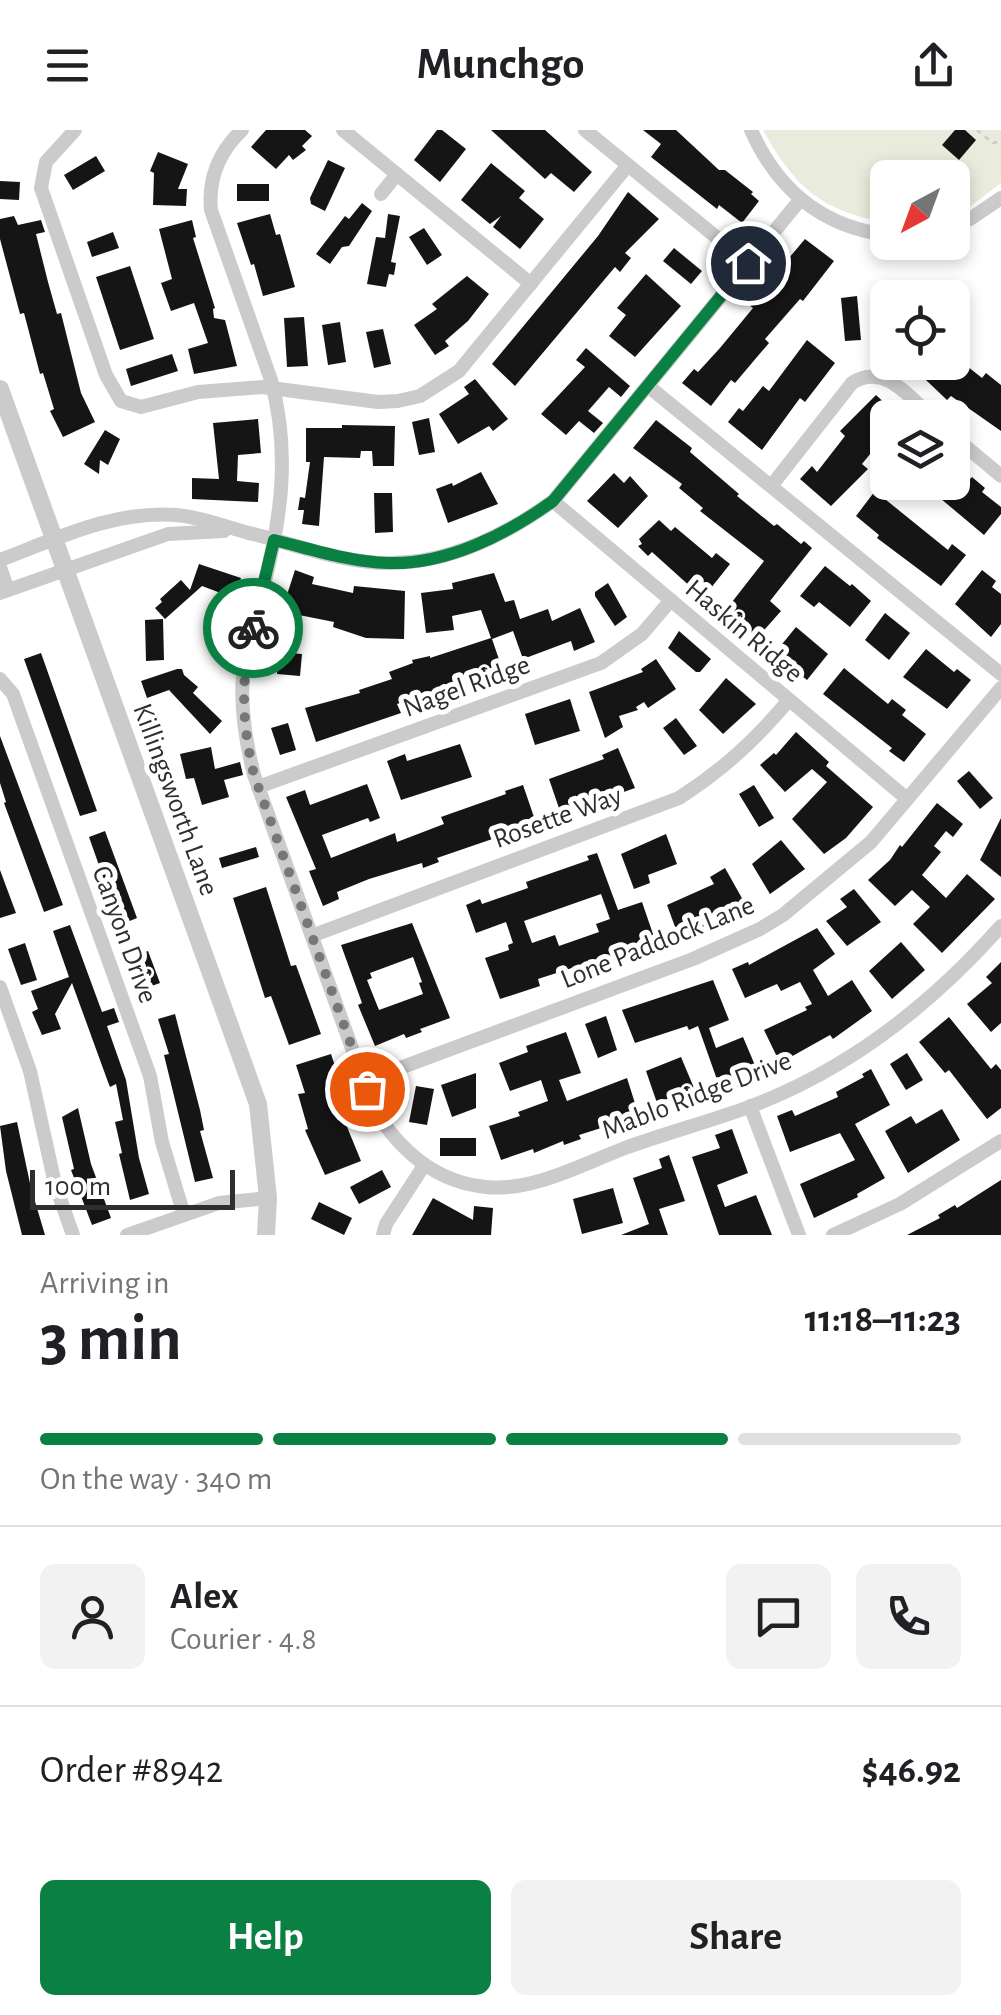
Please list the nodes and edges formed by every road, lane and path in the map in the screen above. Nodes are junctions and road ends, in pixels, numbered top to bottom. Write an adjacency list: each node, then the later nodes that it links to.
1 (75, 130): 18 (street)
2 (241, 130): 18 (street)
3 (343, 130): 9 (street)
4 (585, 130): 8 (street)
5 (751, 130): 12 (street)
6 (976, 130): 7 (path)
7 (1001, 141)
8 (628, 165): 15 (street); 16 (street)
9 (397, 174): 10 (street); 16 (street)
10 (381, 194)
11 (1001, 198): 13 (street)
12 (800, 200): 14 (street); 15 (street)
13 (970, 219)
14 (870, 231)
15 (748, 263): 17 (street)
16 (532, 284): 18 (street)
17 (648, 386): 23 (street); 24 (street)
18 (273, 388): 28 (street)
19 (0, 389): 27 (street, Killingsworth Lane)
20 (911, 400): 23 (street)
21 (970, 449): 22 (street)
22 (1001, 476)
23 (772, 485): 37 (street)
24 (553, 501): 28 (street); 34 (street, Haskin Ridge)
25 (124, 517): 26 (street); 27 (street); 29 (street)
26 (243, 532): 28 (street); 29 (street)
27 (55, 539): 30 (street); 32 (street, Killingsworth Lane)
28 (274, 540): 36 (street)
29 (132, 544): 32 (street)
30 (0, 560)
31 (0, 567): 33 (street)
32 (66, 568): 33 (street); 50 (street, Killingsworth Lane)
33 (4, 591)
34 (671, 600): 40 (street, Haskin Ridge); 41 (street, Nagel Ridge)
35 (219, 648): 36 (street)
36 (247, 652): 41 (street)
37 (1001, 674)
38 (0, 679): 51 (street, Canyon Drive)
39 (1001, 688): 42 (street, Lone Paddock Lane)
40 (789, 700): 42 (street, Haskin Ridge); 44 (street, Rosette Way)
41 (258, 787): 44 (street)
42 (906, 798): 46 (street, Lone Paddock Lane)
43 (1001, 926): 47 (street, Mablo Ridge Drive)
44 (314, 935): 46 (street)
45 (0, 987): 52 (street)
46 (364, 1080): 49 (street)
47 (750, 1106): 49 (street, Mablo Ridge Drive); 56 (street)
48 (1001, 1141): 57 (street)
49 (423, 1167): 55 (street)
50 (268, 1198): 51 (street); 54 (street, Killingsworth Lane)
51 (184, 1214): 53 (street)
52 (73, 1235)
53 (127, 1235)
54 (266, 1235)
55 (383, 1235)
56 (799, 1235)
57 (833, 1235)

